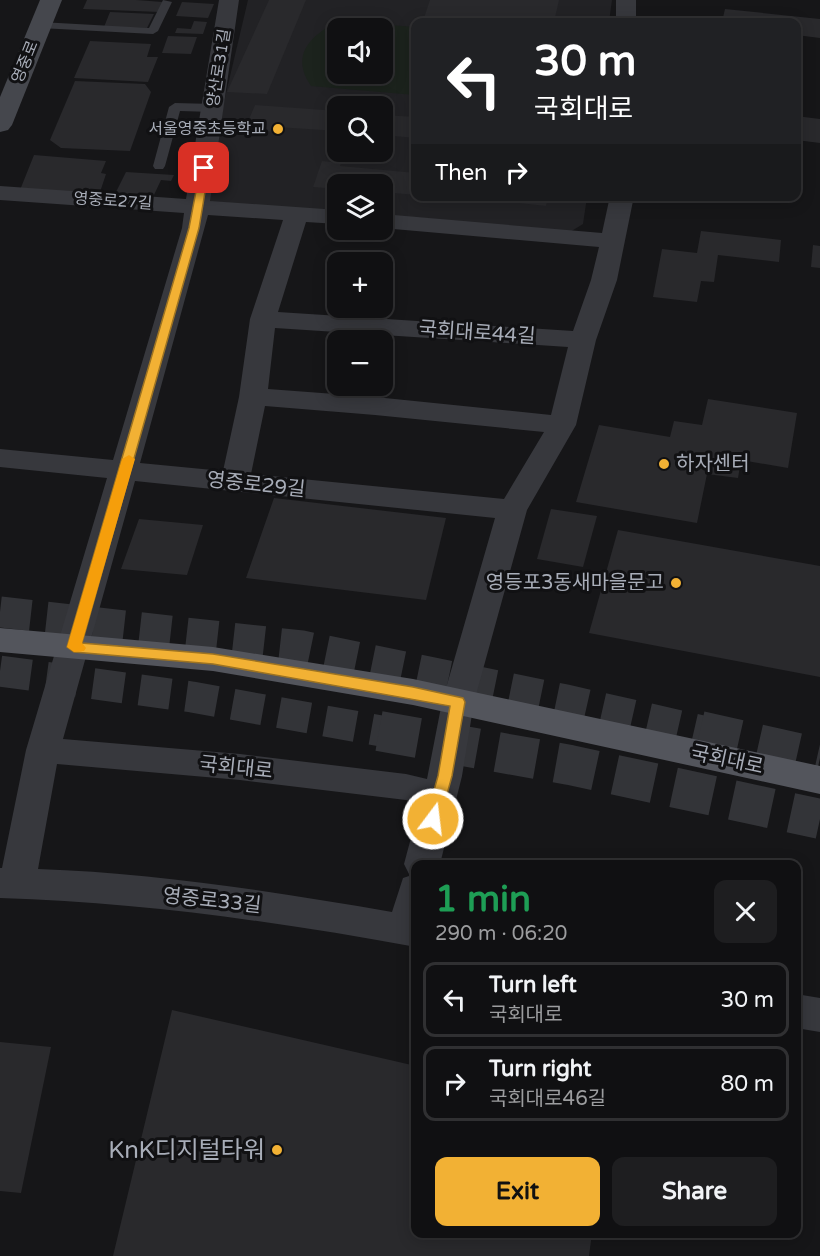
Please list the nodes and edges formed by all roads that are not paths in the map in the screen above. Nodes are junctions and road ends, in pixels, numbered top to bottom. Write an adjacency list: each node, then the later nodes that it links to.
1 (51, 0): 6 (main road, 영중로)
2 (230, 0): 7 (street, 양산로31길)
3 (626, 0): 5 (street)
4 (166, 2): 6 (lane)
5 (626, 18)
6 (40, 25): 8 (main road, 영중로)
7 (213, 108): 9 (lane); 12 (street, 양산로31길)
8 (0, 125)
9 (159, 166)
10 (0, 193): 12 (street, 영중로27길)
11 (621, 201): 16 (street)
12 (198, 207): 13 (street, 영중로27길); 22 (street, 양산로31길)
13 (297, 213): 14 (street, 영중로27길); 17 (street)
14 (327, 216)
15 (393, 222): 16 (street)
16 (612, 241): 18 (street)
17 (263, 319): 18 (street, 국회대로44길); 19 (street)
18 (583, 340): 20 (street)
19 (253, 397): 20 (street); 23 (street)
20 (562, 425): 24 (street)
21 (0, 458): 22 (street, 영중로29길)
22 (125, 472): 23 (street, 영중로29길); 26 (street, 양산로31길)
23 (235, 482): 24 (street, 영중로29길)
24 (512, 510): 27 (street)
25 (0, 640): 26 (main road, 국회대로)
26 (74, 647): 27 (main road, 국회대로); 28 (street)
27 (458, 702): 29 (main road, 국회대로); 30 (street)
28 (43, 750): 30 (street, 국회대로); 32 (street, 영중로33길)
29 (820, 780)
30 (439, 796): 31 (street)
31 (423, 860)
32 (9, 883): 33 (street, 영중로33길)
33 (410, 931)
34 (801, 1012): 35 (street)
35 (820, 1015)

